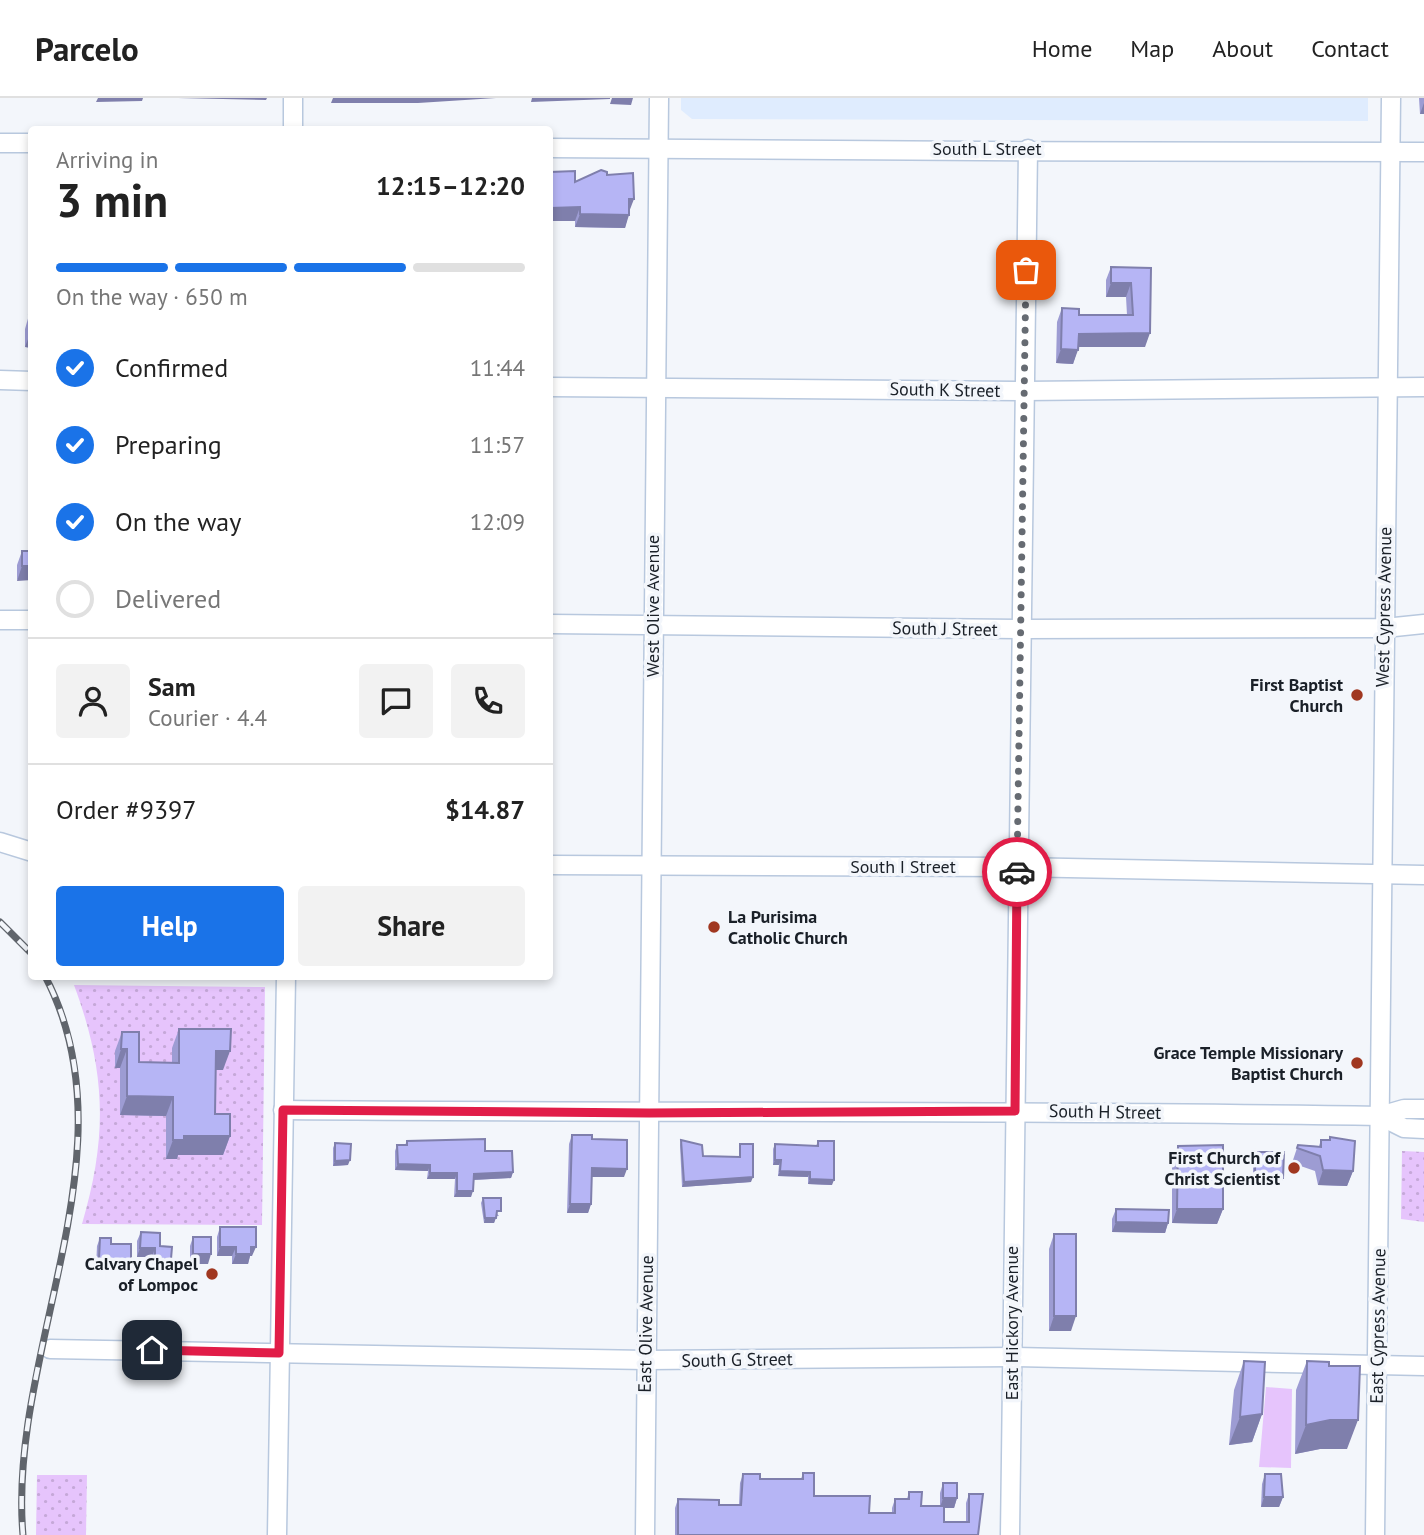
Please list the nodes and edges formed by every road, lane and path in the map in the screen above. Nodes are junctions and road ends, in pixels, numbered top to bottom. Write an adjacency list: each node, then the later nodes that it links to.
1 (293, 98): 4 (street)
2 (659, 98): 8 (street, West Olive Avenue)
3 (1391, 98): 10 (street, West Cypress Avenue)
4 (293, 126)
5 (0, 143): 6 (street)
6 (28, 143)
7 (553, 148): 8 (street, South L Street)
8 (658, 148): 9 (street, South L Street); 15 (street, West Olive Avenue)
9 (1028, 149): 10 (street, South L Street); 18 (street, East Hickory Avenue)
10 (1391, 152): 11 (street, South L Street); 16 (street, West Cypress Avenue)
11 (1424, 152)
12 (0, 380): 13 (street)
13 (28, 381)
14 (553, 387): 15 (street, South K Street)
15 (656, 387): 18 (street, South K Street); 23 (street, West Olive Avenue)
16 (1388, 387): 17 (street, South K Street); 18 (street, South K Street); 24 (street, West Cypress Avenue)
17 (1424, 387)
18 (1024, 391): 25 (street, East Hickory Avenue)
19 (0, 620): 20 (street)
20 (28, 620)
21 (553, 624): 23 (street, South J Street)
22 (1424, 624): 24 (street, South J Street)
23 (653, 626): 25 (street, South J Street); 29 (street, West Olive Avenue)
24 (1384, 628): 25 (street, South J Street); 32 (street, West Cypress Avenue)
25 (1022, 629): 30 (street, East Hickory Avenue)
26 (0, 842): 27 (street)
27 (28, 851)
28 (553, 864): 29 (street, South I Street)
29 (650, 866): 30 (street, South I Street); 37 (street, West Olive Avenue)
30 (1017, 867): 32 (street, South I Street); 36 (street, East Hickory Avenue)
31 (1424, 875): 32 (street, South I Street)
32 (1380, 876): 38 (street, West Cypress Avenue)
33 (286, 980): 35 (street)
34 (1424, 1109): 38 (street, South H Street)
35 (283, 1110): 37 (street, South H Street); 41 (street)
36 (1015, 1111): 37 (street, South H Street); 38 (street, South H Street); 42 (street, East Hickory Avenue)
37 (649, 1113): 43 (street, East Olive Avenue)
38 (1380, 1116): 39 (street, South H Street); 44 (street, East Cypress Avenue)
39 (1424, 1129)
40 (50, 1349): 41 (street, South G Street)
41 (279, 1353): 43 (street, South G Street); 46 (street)
42 (1013, 1357): 43 (street, South G Street); 44 (street, South G Street); 48 (street, East Hickory Avenue)
43 (646, 1360): 47 (street, East Olive Avenue)
44 (1377, 1365): 45 (street, South G Street); 49 (street, East Cypress Avenue)
45 (1424, 1366)
46 (278, 1535)
47 (645, 1535)
48 (1010, 1535)
49 (1375, 1535)

